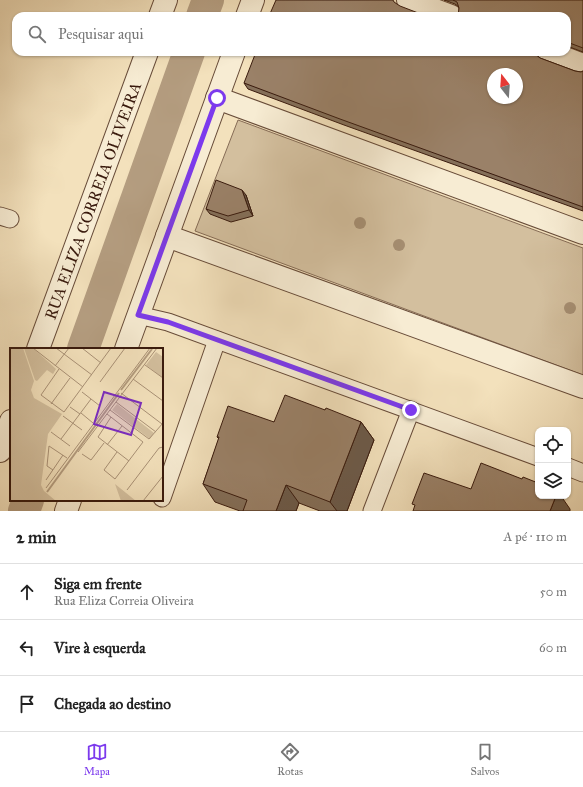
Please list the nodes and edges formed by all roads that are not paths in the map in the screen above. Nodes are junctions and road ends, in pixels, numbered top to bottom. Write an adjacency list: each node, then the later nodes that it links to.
1 (166, 0): 4 (street)
2 (253, 0): 5 (street)
3 (408, 0): 6 (street)
4 (162, 12)
5 (248, 12)
6 (440, 12)
7 (146, 56): 16 (street, RUA ELIZA CORREIA OLIVEIRA)
8 (233, 56): 11 (street)
9 (559, 56): 10 (street)
10 (583, 65)
11 (217, 98): 12 (street); 13 (street)
12 (583, 233)
13 (167, 236): 14 (street); 18 (street)
14 (138, 315): 15 (lane); 17 (street)
15 (217, 340): 19 (lane); 25 (lane)
16 (38, 348)
17 (126, 348)
18 (583, 387)
19 (411, 410): 22 (lane); 30 (lane)
20 (10, 424): 21 (street)
21 (0, 450)
22 (535, 455)
23 (571, 468): 24 (lane)
24 (583, 473)
25 (163, 496)
26 (70, 501): 28 (street)
27 (161, 501): 29 (lane)
28 (66, 511)
29 (157, 511)
30 (372, 511)

